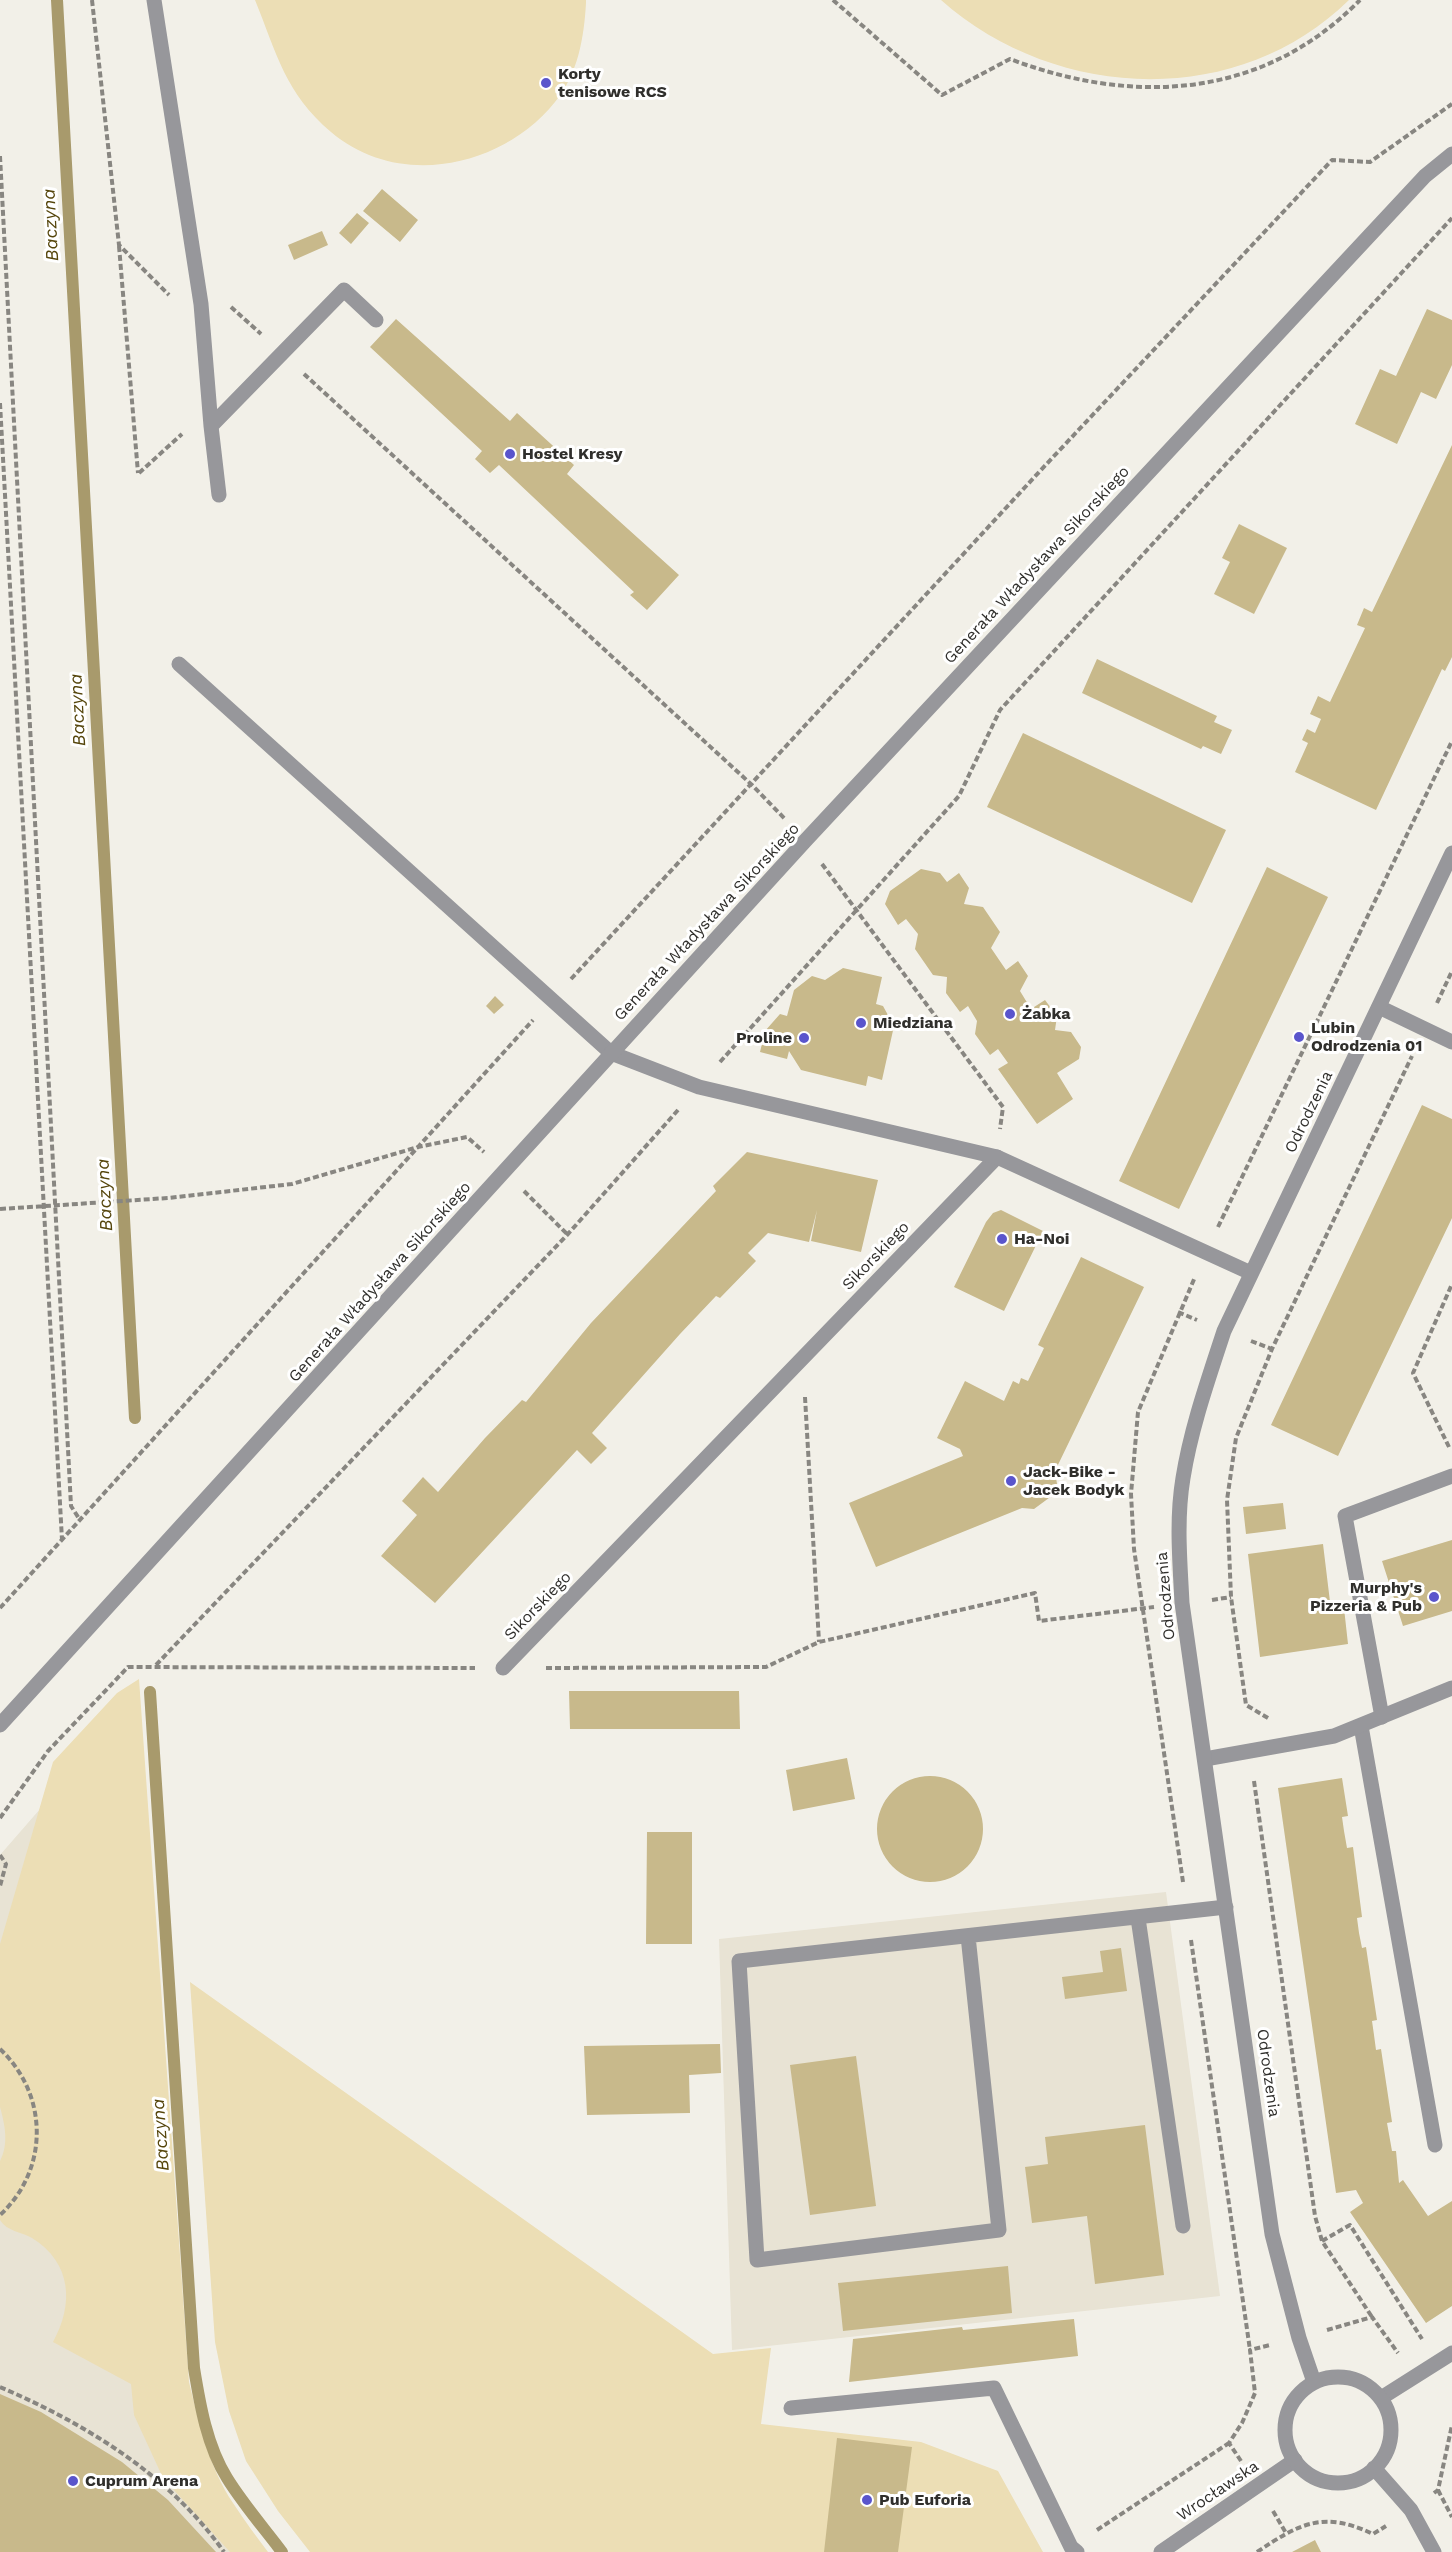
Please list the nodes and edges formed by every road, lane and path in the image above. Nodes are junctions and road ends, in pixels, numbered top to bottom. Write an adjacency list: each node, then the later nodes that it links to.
1 (92, 0): 9 (path)
2 (154, 0): 10 (street)
3 (833, 0): 4 (path)
4 (1360, 0)
5 (1452, 104): 19 (path)
6 (1452, 154): 20 (street, Generała Władysława Sikorskiego)
7 (0, 156): 33 (path)
8 (1452, 218): 22 (path)
9 (119, 245): 10 (path); 14 (path)
10 (201, 304): 12 (path); 14 (street)
11 (376, 320): 12 (street)
12 (281, 352): 14 (street); 19 (path)
13 (0, 403): 15 (path)
14 (211, 426): 16 (street)
15 (2, 481): 34 (path)
16 (219, 495)
17 (179, 664): 24 (street)
18 (1452, 741): 37 (path)
19 (752, 785): 20 (path); 24 (path)
20 (805, 841): 22 (path); 28 (street, Generała Władysława Sikorskiego)
21 (1452, 853): 25 (street, Odrodzenia)
22 (856, 909): 29 (path); 31 (path)
23 (1452, 971): 26 (path)
24 (552, 999): 28 (street); 30 (path)
25 (1379, 1007): 26 (street); 38 (street, Odrodzenia)
26 (1424, 1029): 27 (street); 43 (path)
27 (1452, 1042)
28 (611, 1053): 29 (street); 32 (street, Generała Władysława Sikorskiego)
29 (699, 1087): 31 (street); 36 (path)
30 (418, 1147): 32 (path); 33 (path); 47 (path)
31 (997, 1157): 37 (street); 44 (street, Sikorskiego)
32 (505, 1172): 36 (path); 58 (street, Generała Władysława Sikorskiego)
33 (55, 1206): 34 (path); 47 (path)
34 (43, 1207): 35 (path); 48 (path)
35 (0, 1209)
36 (568, 1234): 54 (path)
37 (1206, 1252): 38 (street); 40 (path)
38 (1251, 1273): 61 (street, Odrodzenia)
39 (1452, 1284): 45 (path)
40 (1178, 1312): 41 (path); 52 (path)
41 (1199, 1321)
42 (1250, 1341): 43 (path)
43 (1272, 1349): 49 (path)
44 (803, 1358): 53 (path); 55 (street, Sikorskiego)
45 (1452, 1454)
46 (1452, 1476): 57 (street)
47 (80, 1520): 48 (path)
48 (62, 1540): 51 (path)
49 (1231, 1598): 50 (path); 60 (path)
50 (1209, 1600)
51 (0, 1608)
52 (1143, 1609): 53 (path); 66 (path)
53 (819, 1642): 55 (path)
54 (156, 1665): 55 (path); 62 (path)
55 (503, 1668)
56 (1452, 1688): 57 (street)
57 (1382, 1717): 59 (street)
58 (0, 1725)
59 (1361, 1726): 60 (street); 70 (street)
60 (1271, 1748): 61 (street); 73 (path)
61 (1205, 1759): 65 (street, Odrodzenia)
62 (0, 1818)
63 (0, 1855): 64 (path)
64 (0, 1887)
65 (1226, 1907): 66 (street); 78 (street, Odrodzenia)
66 (1187, 1913): 67 (street); 76 (path)
67 (1138, 1918): 68 (street); 72 (street)
68 (968, 1936): 68 (street)
69 (0, 2049): 71 (path)
70 (1435, 2145)
71 (0, 2216)
72 (1183, 2226)
73 (1322, 2241): 74 (path); 75 (path)
74 (1372, 2317)
75 (1425, 2343)
76 (1250, 2350)
77 (1452, 2353): 80 (street)
78 (1314, 2382): 80 (street); 83 (street)
79 (0, 2386): 89 (path)
80 (1381, 2398): 84 (street)
81 (791, 2409): 88 (street)
82 (1229, 2443): 88 (path)
83 (1294, 2460): 84 (street); 90 (street, Wrocławska)
84 (1374, 2468): 92 (street)
85 (1438, 2490): 86 (path)
86 (1452, 2517)
87 (1286, 2533): 91 (path)
88 (1074, 2549)
89 (224, 2552)
90 (1161, 2552)
91 (1257, 2552)
92 (1434, 2552)

